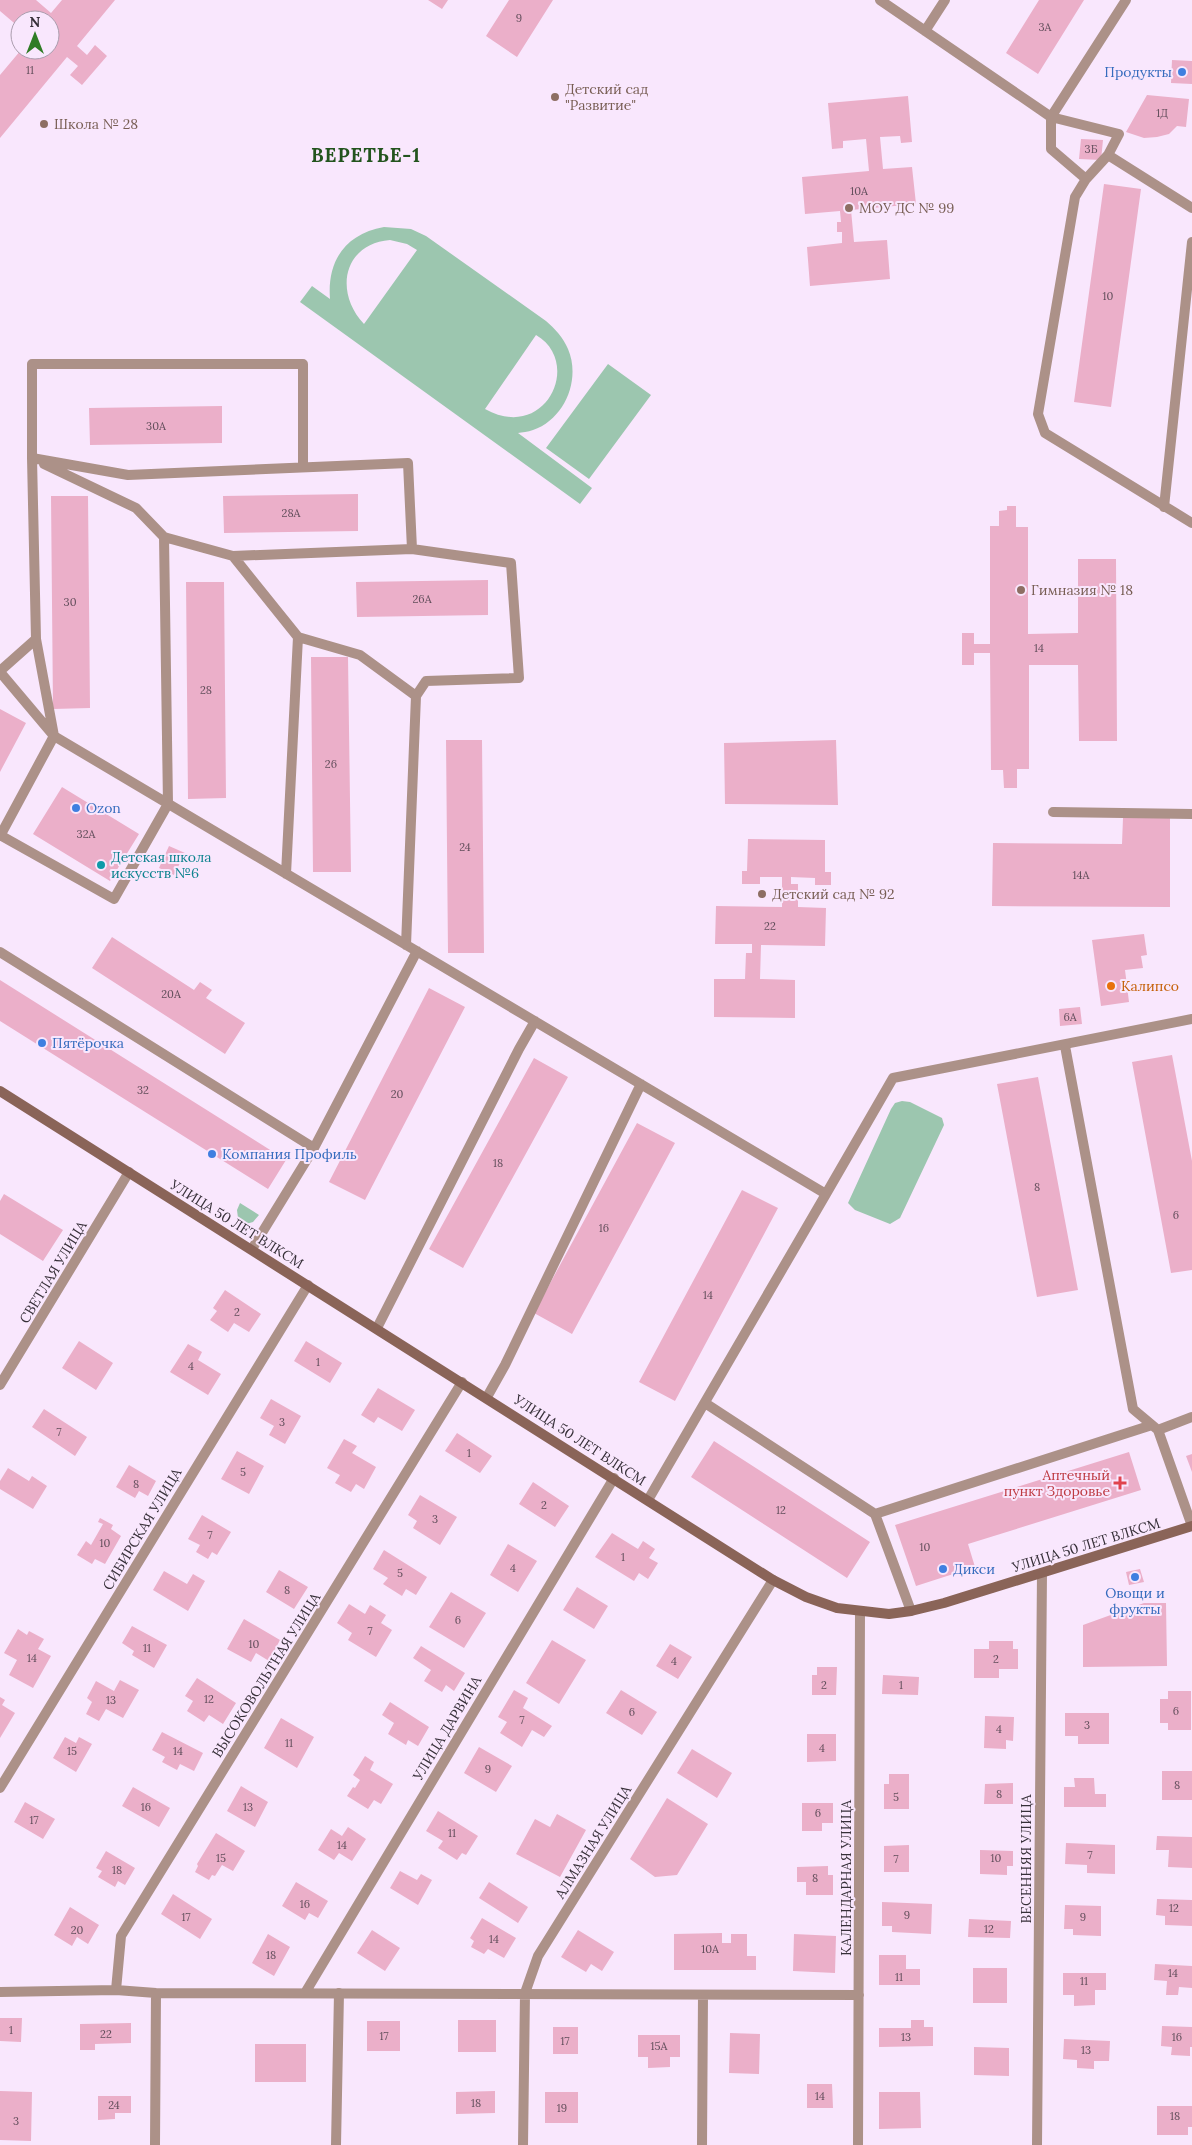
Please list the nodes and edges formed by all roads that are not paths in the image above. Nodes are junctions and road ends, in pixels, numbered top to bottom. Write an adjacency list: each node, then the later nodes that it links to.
1 (880, 0): 4 (street)
2 (945, 0): 4 (street)
3 (1126, 0): 5 (street)
4 (925, 31): 5 (street)
5 (1052, 117): 6 (street); 7 (street)
6 (1108, 155): 7 (street); 8 (street)
7 (1086, 179): 12 (street)
8 (1192, 208)
9 (1192, 242): 12 (street)
10 (32, 458): 11 (street); 11 (street); 14 (street); 18 (street)
11 (303, 467): 15 (street)
12 (1164, 507): 13 (street)
13 (1192, 523)
14 (164, 536): 16 (street); 22 (street)
15 (412, 549): 16 (street); 20 (street)
16 (233, 556): 17 (street)
17 (298, 637): 20 (street); 26 (street)
18 (36, 639): 19 (street); 21 (street)
19 (0, 672): 21 (street)
20 (416, 696): 27 (street)
21 (54, 736): 22 (street); 25 (street)
22 (168, 804): 25 (street); 26 (street)
23 (1053, 812): 24 (street)
24 (1192, 814)
25 (0, 835)
26 (286, 874): 27 (street)
27 (406, 945): 29 (street)
28 (0, 952): 35 (street)
29 (417, 952): 31 (street); 35 (street)
30 (1192, 1019): 32 (street)
31 (535, 1021): 33 (street); 40 (street)
32 (1064, 1046): 37 (street); 46 (street)
33 (641, 1084): 37 (street); 43 (street)
34 (0, 1091): 36 (main road, УЛИЦА 50 ЛЕТ ВЛКСМ)
35 (314, 1148): 38 (street)
36 (130, 1172): 38 (main road, УЛИЦА 50 ЛЕТ ВЛКСМ); 42 (street, СВЕТЛАЯ УЛИЦА)
37 (826, 1194): 44 (street)
38 (252, 1249): 39 (main road, УЛИЦА 50 ЛЕТ ВЛКСМ)
39 (308, 1284): 40 (main road, УЛИЦА 50 ЛЕТ ВЛКСМ); 55 (street, СИБИРСКАЯ УЛИЦА)
40 (377, 1328): 41 (main road, УЛИЦА 50 ЛЕТ ВЛКСМ)
41 (462, 1382): 43 (main road, УЛИЦА 50 ЛЕТ ВЛКСМ); 56 (street, ВЫСОКОВОЛЬТНАЯ УЛИЦА)
42 (0, 1385)
43 (487, 1397): 47 (main road, УЛИЦА 50 ЛЕТ ВЛКСМ)
44 (705, 1403): 48 (street); 49 (street)
45 (1192, 1417): 46 (street)
46 (1155, 1428): 49 (street); 50 (street)
47 (614, 1478): 48 (main road, УЛИЦА 50 ЛЕТ ВЛКСМ); 59 (street, УЛИЦА ДАРВИНА)
48 (648, 1500): 52 (main road, УЛИЦА 50 ЛЕТ ВЛКСМ)
49 (875, 1514): 53 (street)
50 (1192, 1526): 51 (main road, УЛИЦА 50 ЛЕТ ВЛКСМ)
51 (1042, 1573): 53 (main road, УЛИЦА 50 ЛЕТ ВЛКСМ); 69 (street, ВЕСЕННЯЯ УЛИЦА)
52 (774, 1580): 54 (main road, УЛИЦА 50 ЛЕТ ВЛКСМ); 61 (street, АЛМАЗНАЯ УЛИЦА)
53 (911, 1611): 54 (main road, УЛИЦА 50 ЛЕТ ВЛКСМ)
54 (860, 1612): 63 (street, КАЛЕНДАРНАЯ УЛИЦА)
55 (0, 1788)
56 (116, 1990): 57 (street); 58 (street)
57 (0, 1992)
58 (156, 1993): 59 (street); 64 (street)
59 (305, 1993): 60 (street)
60 (339, 1993): 61 (street); 65 (street)
61 (525, 1993): 62 (street); 66 (street, АЛМАЗНАЯ УЛИЦА)
62 (703, 1995): 63 (street); 67 (street)
63 (860, 1995): 68 (street, КАЛЕНДАРНАЯ УЛИЦА)
64 (155, 2145)
65 (336, 2145)
66 (523, 2145)
67 (702, 2145)
68 (858, 2145)
69 (1038, 2145)

